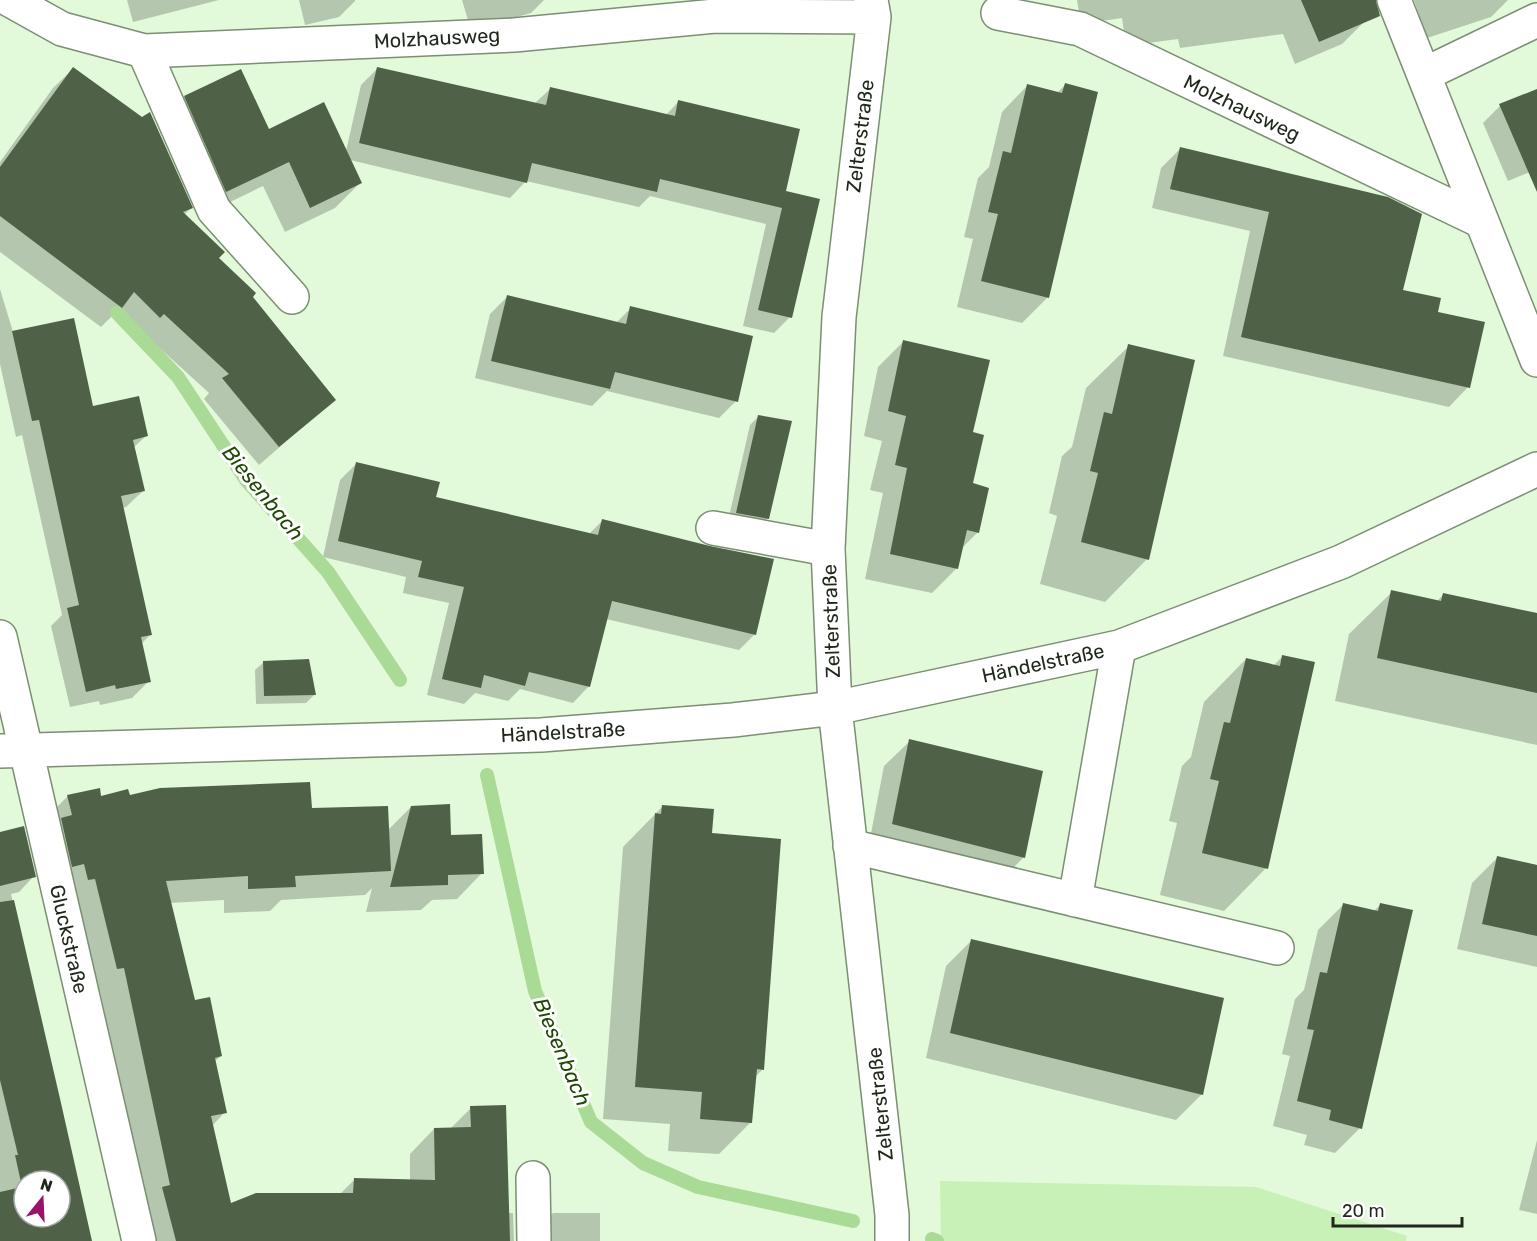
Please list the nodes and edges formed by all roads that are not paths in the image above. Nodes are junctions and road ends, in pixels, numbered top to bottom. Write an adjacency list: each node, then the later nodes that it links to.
1 (10, 0): 6 (street, Molzhausweg)
2 (1394, 0): 7 (street)
3 (872, 8): 6 (street, Molzhausweg); 13 (street, Zelterstraße)
4 (998, 13): 8 (street, Molzhausweg)
5 (1537, 20): 7 (street)
6 (144, 51): 9 (street)
7 (1425, 74): 8 (street)
8 (1481, 221): 10 (street)
9 (292, 297)
10 (1537, 360)
11 (1537, 469): 15 (street, Händelstraße)
12 (712, 528): 13 (street)
13 (828, 549): 16 (street, Zelterstraße)
14 (0, 637): 17 (street, Gluckstraße)
15 (1119, 647): 16 (street, Händelstraße); 19 (street, Händelstraße)
16 (835, 708): 17 (street, Händelstraße); 18 (street, Zelterstraße)
17 (13, 751): 22 (street, Gluckstraße)
18 (850, 846): 19 (street); 24 (street, Zelterstraße)
19 (1075, 900): 20 (street)
20 (1277, 948)
21 (533, 1178): 23 (street)
22 (139, 1241)
23 (534, 1241)
24 (892, 1241)

